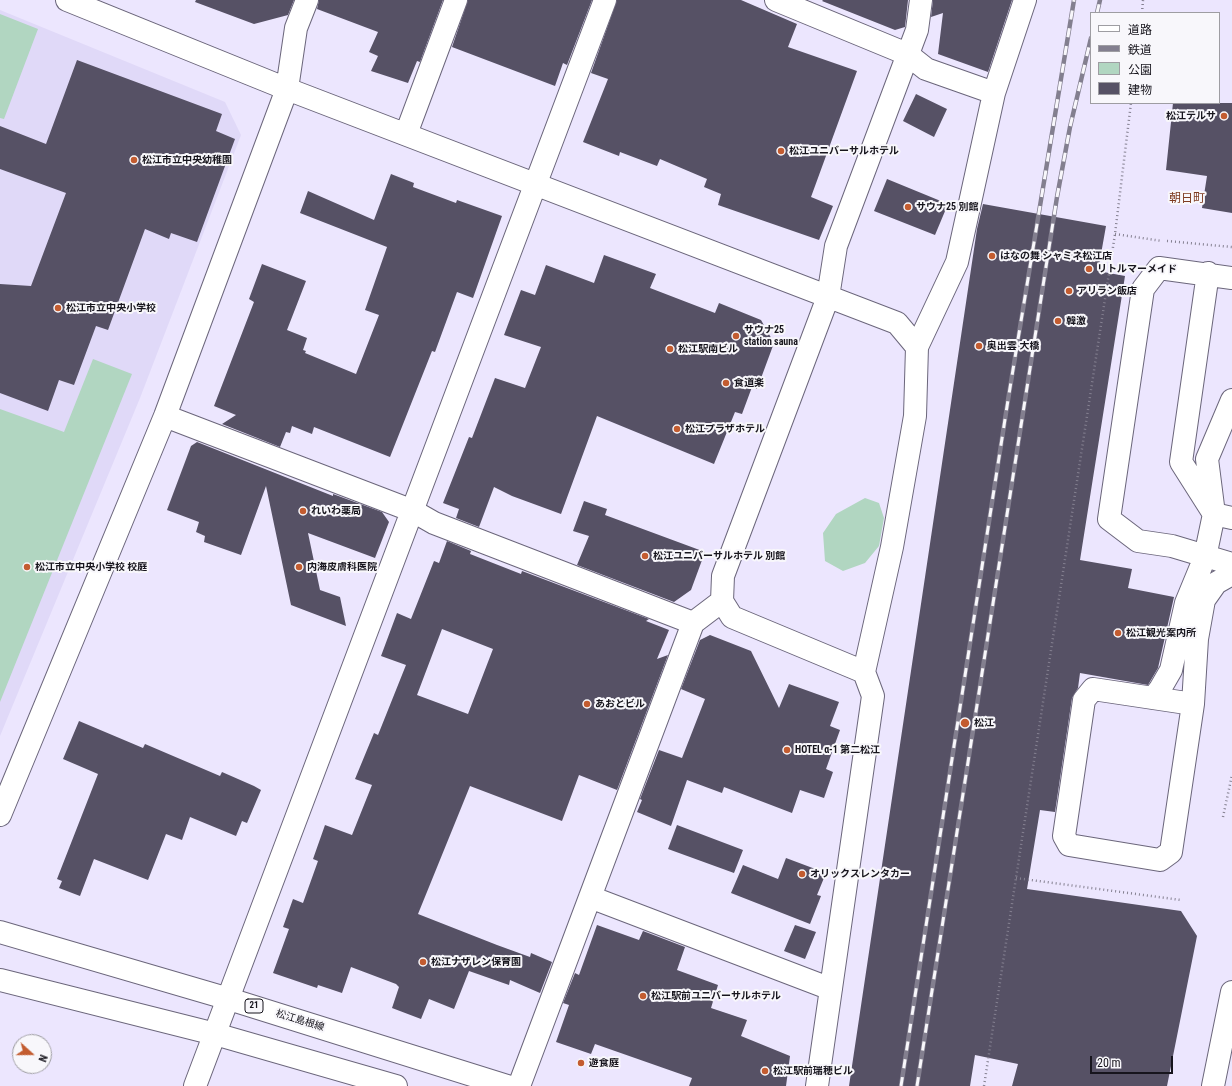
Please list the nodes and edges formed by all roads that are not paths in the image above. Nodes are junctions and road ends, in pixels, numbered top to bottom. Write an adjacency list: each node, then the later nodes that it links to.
1 (67, 0): 9 (street)
2 (307, 0): 9 (street)
3 (456, 0): 11 (street)
4 (605, 0): 12 (street)
5 (776, 0): 8 (street)
6 (921, 0): 8 (street)
7 (1025, 0): 10 (street)
8 (907, 54): 10 (street); 15 (street)
9 (287, 89): 11 (street); 18 (street)
10 (994, 93): 16 (street)
11 (406, 134): 12 (street)
12 (537, 184): 15 (street); 19 (street)
13 (1208, 274): 14 (street); 20 (street); 21 (street)
14 (1232, 278)
15 (828, 297): 16 (street); 24 (street)
16 (917, 347): 26 (street)
17 (1232, 400): 20 (street)
18 (165, 416): 19 (street); 29 (street)
19 (413, 512): 25 (street); 35 (street)
20 (1223, 516): 21 (street)
21 (1205, 557): 22 (street); 27 (street)
22 (1232, 564)
23 (1232, 574): 28 (street)
24 (722, 601): 25 (street); 26 (street)
25 (693, 623): 30 (street)
26 (864, 672): 33 (street)
27 (1153, 698): 28 (street); 28 (street)
28 (1193, 704)
29 (0, 815)
30 (590, 897): 33 (street); 40 (street)
31 (0, 932): 35 (street, 松江島根線 / 21)
32 (0, 980): 36 (street)
33 (831, 989): 41 (street)
34 (1232, 992): 42 (street)
35 (229, 998): 36 (street); 39 (street, 松江島根線 / 21)
36 (216, 1034): 37 (street); 38 (street)
37 (195, 1086)
38 (396, 1086)
39 (507, 1086)
40 (519, 1086)
41 (817, 1086)
42 (1213, 1086)

